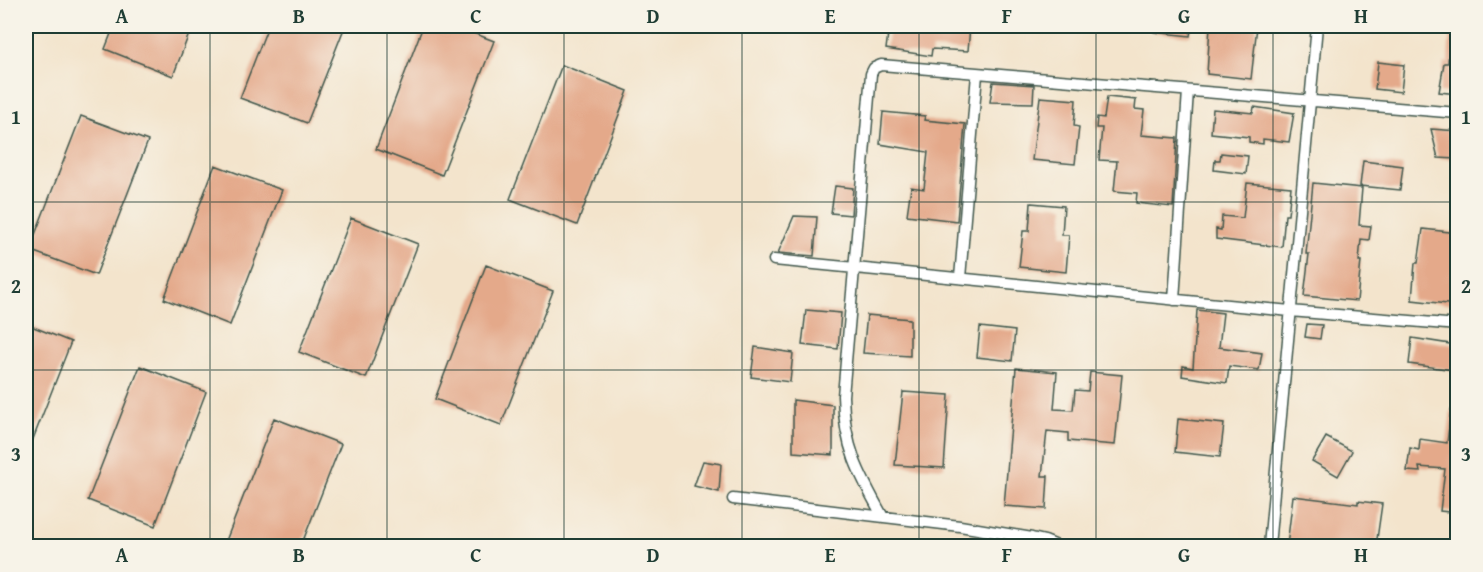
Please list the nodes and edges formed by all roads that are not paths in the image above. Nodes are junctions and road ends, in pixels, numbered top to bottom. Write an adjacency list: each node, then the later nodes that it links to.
1 (1317, 26): 4 (street)
2 (977, 74): 3 (street); 7 (street); 8 (street)
3 (1188, 91): 4 (street); 9 (street)
4 (1309, 101): 5 (street); 10 (street)
5 (1458, 113)
6 (774, 260): 7 (street)
7 (852, 268): 8 (street); 13 (street)
8 (960, 278): 9 (street)
9 (1174, 300): 10 (street)
10 (1290, 311): 11 (street); 15 (street)
11 (1458, 325)
12 (733, 499): 13 (street)
13 (883, 517): 14 (street)
14 (1057, 546)
15 (1269, 546)

